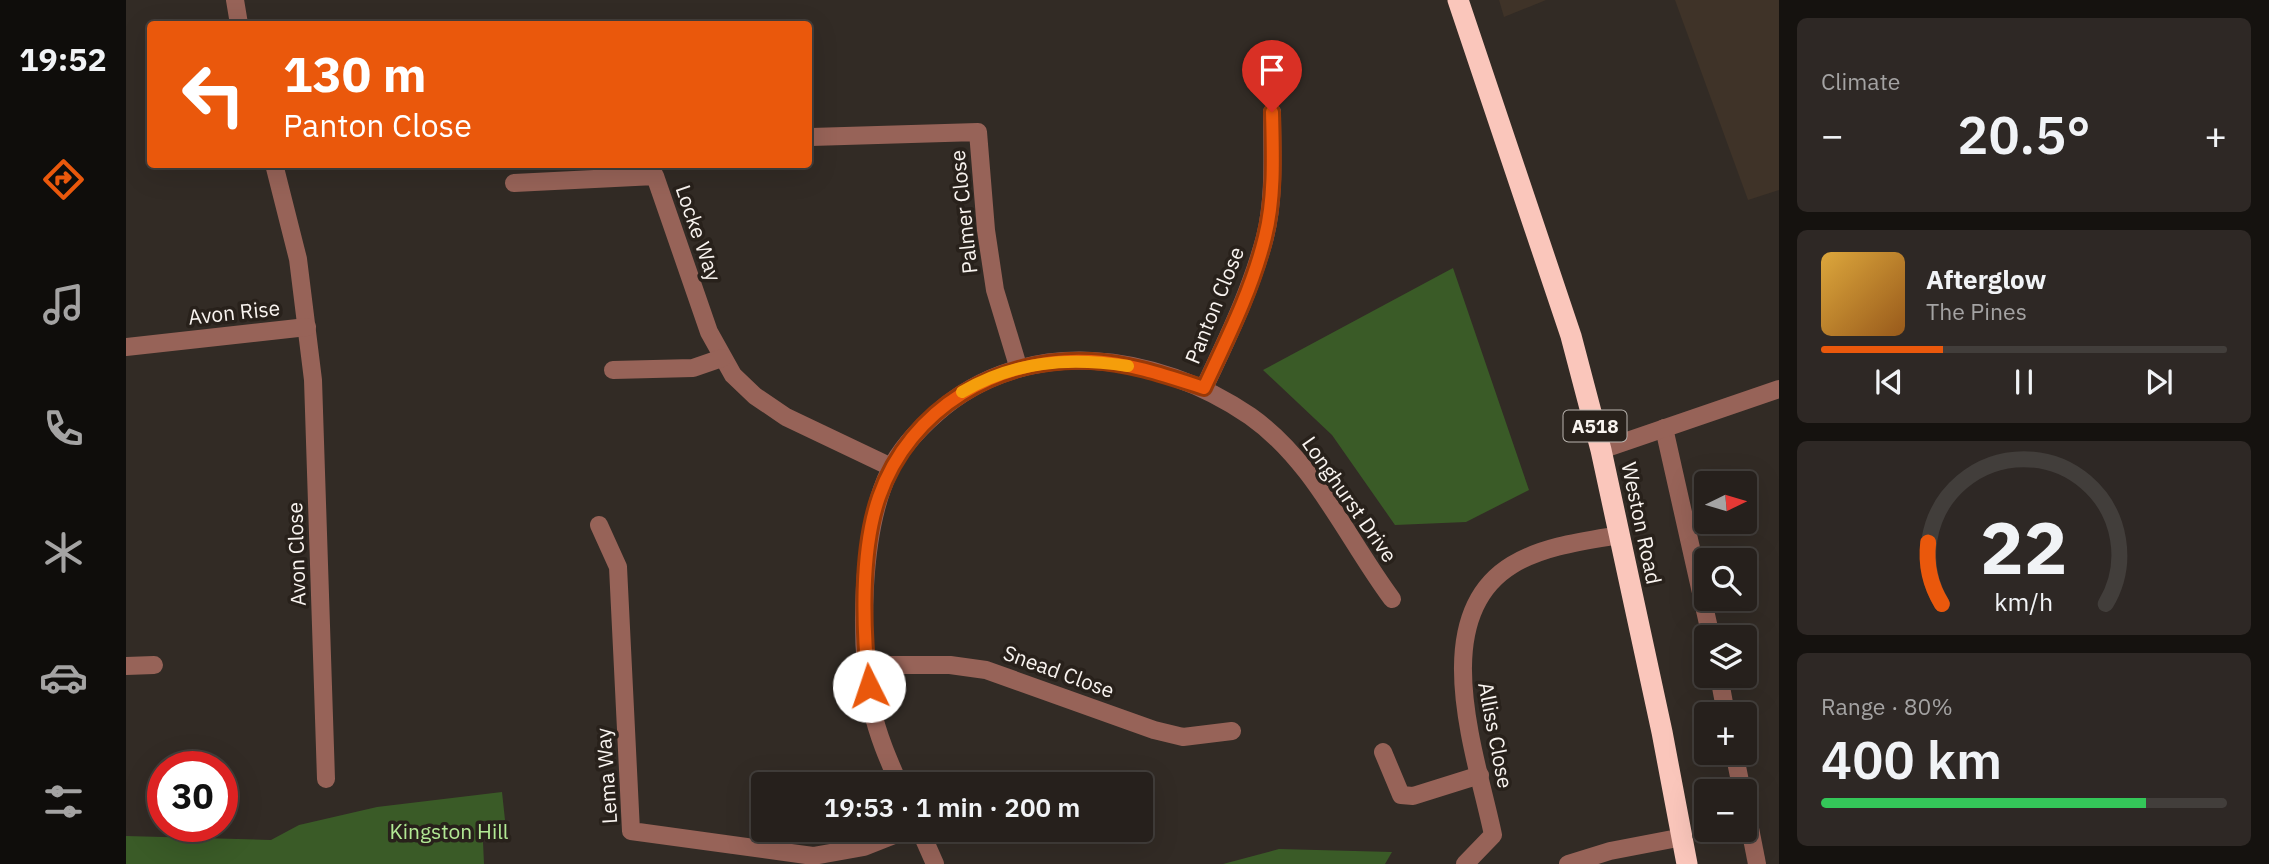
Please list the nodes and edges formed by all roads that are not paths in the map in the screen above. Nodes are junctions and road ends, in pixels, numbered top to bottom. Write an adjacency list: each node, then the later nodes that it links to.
1 (235, 0): 3 (street)
2 (1458, 0): 16 (highway, Weston Road / A518)
3 (238, 21)
4 (1272, 112): 13 (street, Panton Close)
5 (812, 137): 11 (street, Palmer Close)
6 (275, 168): 8 (street, Avon Rise)
7 (514, 183): 10 (street, Locke Way)
8 (307, 327): 9 (street, Avon Rise); 29 (street, Avon Close)
9 (126, 347)
10 (722, 358): 12 (street); 17 (street, Locke Way)
11 (1018, 366): 13 (street, Longhurst Drive); 17 (street, Longhurst Drive)
12 (613, 370)
13 (1204, 388): 20 (street, Longhurst Drive)
14 (1779, 389): 15 (street)
15 (1664, 428): 16 (street); 21 (street, Weston Road)
16 (1601, 450): 19 (highway, Weston Road / A518)
17 (891, 467): 23 (street, Longhurst Drive)
18 (599, 525): 31 (street, Lema Way)
19 (1620, 535): 28 (street, Alliss Close); 30 (highway, Weston Road / A518)
20 (1392, 598)
21 (1708, 625)
22 (154, 665): 24 (street)
23 (867, 665): 25 (street, Snead Close); 27 (street, Longhurst Drive)
24 (126, 666)
25 (1232, 731)
26 (1383, 752): 28 (street)
27 (894, 772)
28 (1480, 775): 35 (street, Alliss Close)
29 (326, 779)
30 (1683, 836): 36 (street); 37 (highway, Weston Road / A518)
31 (877, 842)
32 (925, 842): 34 (street)
33 (1753, 842): 38 (street)
34 (935, 864)
35 (1465, 864)
36 (1568, 864)
37 (1687, 864)
38 (1757, 864)

